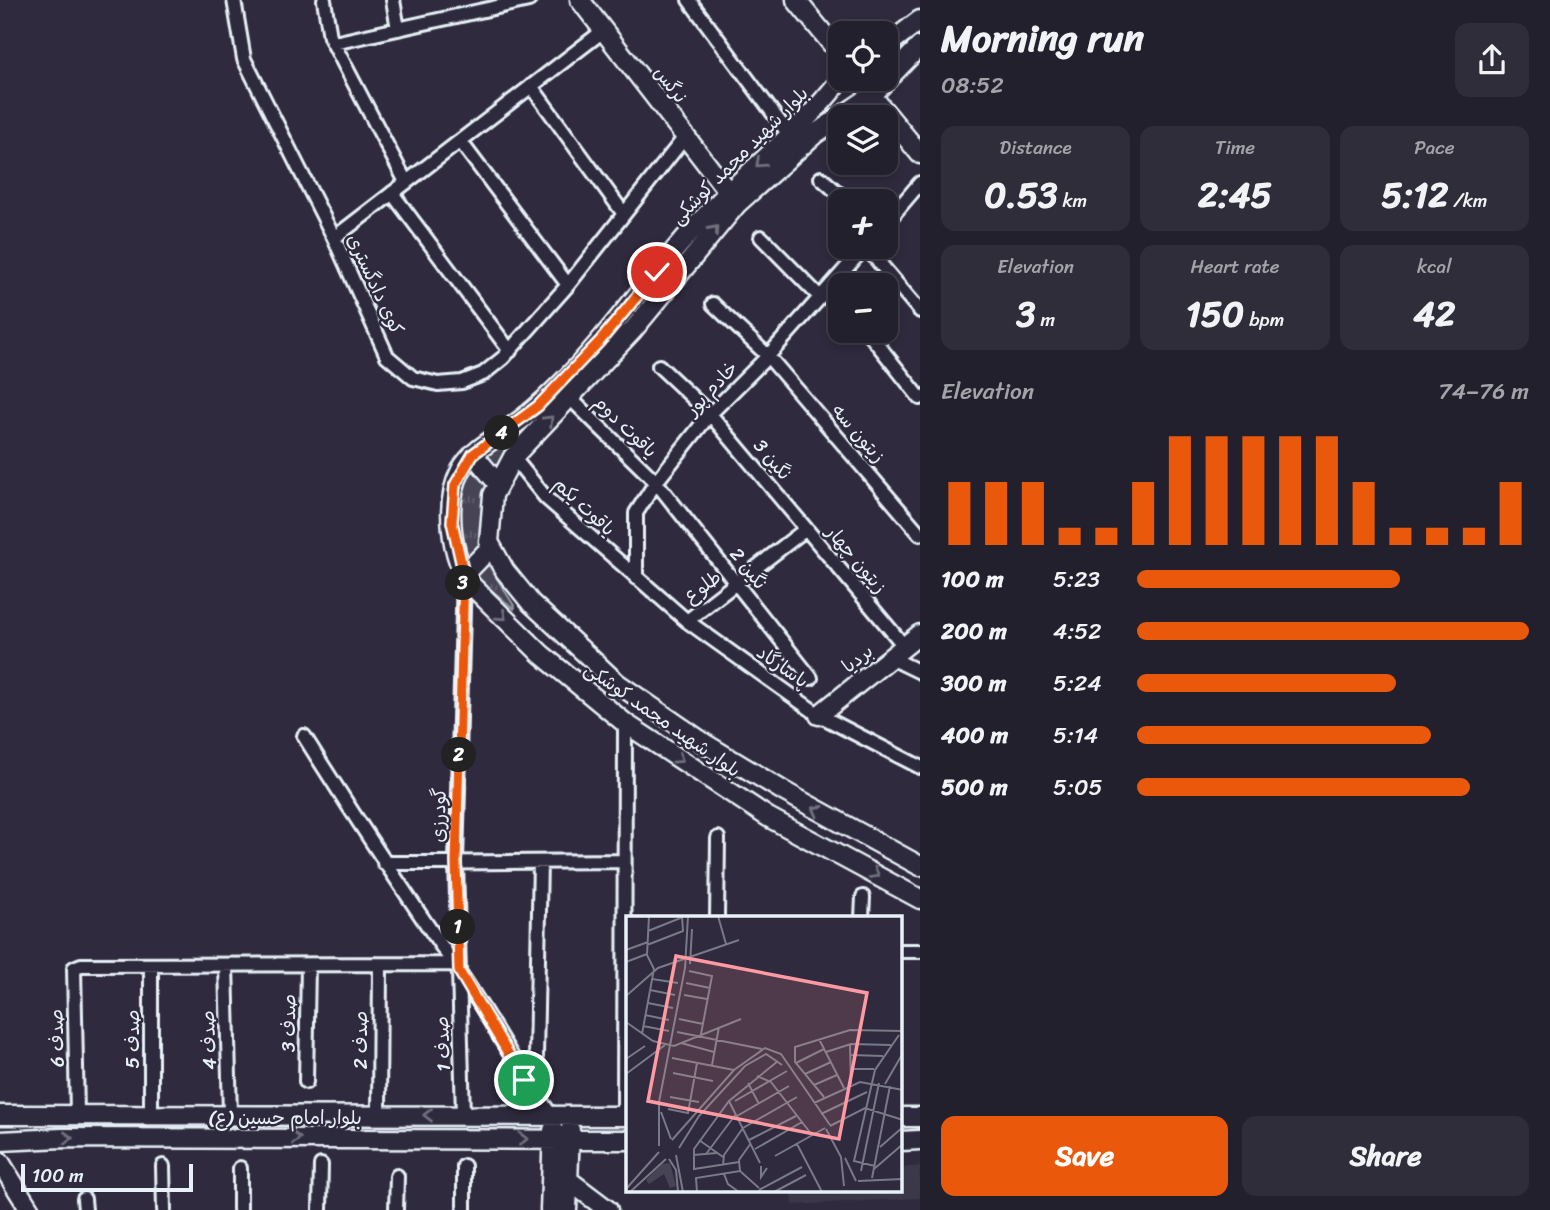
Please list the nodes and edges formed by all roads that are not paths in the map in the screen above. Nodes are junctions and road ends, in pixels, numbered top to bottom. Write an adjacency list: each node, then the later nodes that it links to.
1 (234, 0): 34 (street, کوی دادگستری)
2 (324, 0): 14 (street)
3 (393, 0): 10 (street)
4 (528, 0): 8 (street)
5 (580, 0): 11 (main road, نرگس)
6 (689, 0): 21 (street)
7 (796, 0): 13 (main road)
8 (478, 5): 10 (street)
9 (920, 20): 12 (main road)
10 (398, 29): 14 (street)
11 (603, 31): 17 (street); 22 (main road, نرگس)
12 (898, 37)
13 (828, 39)
14 (334, 43): 26 (street)
15 (920, 46): 16 (main road, بلوار شهید محمد کوشکی)
16 (898, 68)
17 (531, 86): 23 (street); 32 (street)
18 (832, 91): 21 (main road, بلوار شهید محمد کوشکی)
19 (848, 91): 20 (main road)
20 (875, 91): 24 (main road); 47 (main road, بلوار شهید محمد کوشکی, one-way to 20)
21 (790, 136): 30 (main road, بلوار شهید محمد کوشکی, one-way to 30)
22 (685, 137): 30 (main road, نرگس); 32 (street, کوی دادگستری)
23 (460, 141): 26 (street); 38 (street)
24 (920, 154)
25 (821, 178): 28 (street)
26 (406, 183): 29 (street)
27 (920, 183): 31 (street)
28 (833, 189)
29 (392, 193): 34 (street); 44 (street)
30 (729, 193): 50 (main road, بلوار شهید محمد کوشکی)
31 (898, 209)
32 (624, 214): 38 (street, کوی دادگستری)
33 (761, 237): 40 (street)
34 (334, 238): 44 (street, کوی دادگستری)
35 (854, 259): 37 (street, خادم پور)
36 (875, 259): 42 (street)
37 (842, 273)
38 (568, 285): 44 (street, کوی دادگستری)
39 (828, 288): 40 (street, خادم پور)
40 (820, 297): 45 (street, خادم پور)
41 (713, 304): 45 (street, زیتون سه)
42 (920, 311)
43 (876, 343): 48 (street)
44 (510, 351)
45 (768, 356): 49 (street, خادم پور); 55 (street, زیتون سه)
46 (659, 366): 49 (street, نگین 3)
47 (570, 398): 51 (main road, بلوار شهید محمد کوشکی, one-way to 47); 52 (street, یاقوت دوم)
48 (920, 398)
49 (710, 414): 52 (street, خادم پور); 54 (street, نگین 3)
50 (473, 454): 53 (main road); 57 (main road, بلوار شهید محمد کوشکی)
51 (513, 457): 53 (main road, بلوار شهید محمد کوشکی); 58 (street, یاقوت یکم)
52 (656, 482): 58 (street, خادم پور); 59 (street, نگین 2)
53 (498, 484): 56 (main road, بلوار شهید محمد کوشکی)
54 (806, 529): 59 (street, طلوع); 62 (street, زیتون چهار)
55 (920, 534)
56 (491, 547): 57 (main road); 74 (main road, بلوار شهید محمد کوشکی, one-way to 56)
57 (464, 575): 66 (main road, بلوار شهید محمد کوشکی, one-way to 66); 71 (street, گودرزی)
58 (636, 578): 60 (street, پاسارگاد)
59 (737, 584): 60 (street, طلوع); 64 (street, نگین 2)
60 (687, 621): 65 (street, پاسارگاد)
61 (920, 634): 62 (main road, بردیا)
62 (898, 652): 63 (street); 65 (main road, بردیا)
63 (920, 671)
64 (811, 678)
65 (819, 715): 68 (street, پاسارگاد)
66 (625, 723): 70 (street); 76 (main road, بلوار شهید محمد کوشکی, one-way to 76)
67 (304, 736): 73 (street)
68 (920, 766)
69 (718, 838): 77 (street)
70 (624, 861): 72 (street); 81 (street)
71 (456, 862): 72 (street); 73 (street); 86 (street, گودرزی)
72 (540, 862): 87 (street)
73 (384, 863): 86 (street)
74 (920, 866)
75 (863, 897): 78 (street)
76 (920, 899)
77 (717, 916)
78 (862, 916)
79 (902, 951): 80 (street)
80 (920, 951)
81 (626, 952): 96 (street)
82 (151, 965): 83 (street); 89 (street, صدف 6); 90 (street, صدف 5)
83 (226, 965): 84 (street); 91 (street, صدف 4)
84 (308, 965): 85 (street); 88 (street, صدف 3)
85 (380, 965): 86 (street); 93 (street, صدف 2)
86 (456, 967): 87 (street); 94 (street, صدف 1)
87 (524, 1080): 95 (street)
88 (306, 1082)
89 (77, 1113): 90 (main road, بلوار امام حسین (ع)); 92 (main road, بلوار امام حسین (ع))
90 (151, 1113): 91 (main road, بلوار امام حسین (ع))
91 (230, 1114): 93 (main road, بلوار امام حسین (ع))
92 (0, 1115)
93 (379, 1115): 94 (main road, بلوار امام حسین (ع), one-way to 93)
94 (463, 1115): 95 (main road, بلوار امام حسین (ع))
95 (561, 1116): 96 (main road, بلوار امام حسین (ع)); 99 (main road)
96 (626, 1116)
97 (902, 1117): 98 (main road)
98 (920, 1117)
99 (562, 1139): 100 (main road, بلوار امام حسین (ع)); 103 (main road, بلوار امام حسین (ع), one-way to 99); 109 (main road)
100 (626, 1140)
101 (920, 1140): 102 (main road)
102 (902, 1141)
103 (0, 1142)
104 (0, 1163): 111 (main road)
105 (321, 1165): 114 (street)
106 (163, 1166): 112 (street)
107 (464, 1166): 116 (street)
108 (240, 1168): 113 (street)
109 (561, 1175): 117 (main road); 118 (main road); 119 (main road)
110 (397, 1176): 115 (street)
111 (30, 1210)
112 (164, 1210)
113 (240, 1210)
114 (320, 1210)
115 (397, 1210)
116 (464, 1210)
117 (550, 1210)
118 (567, 1210)
119 (608, 1210)

